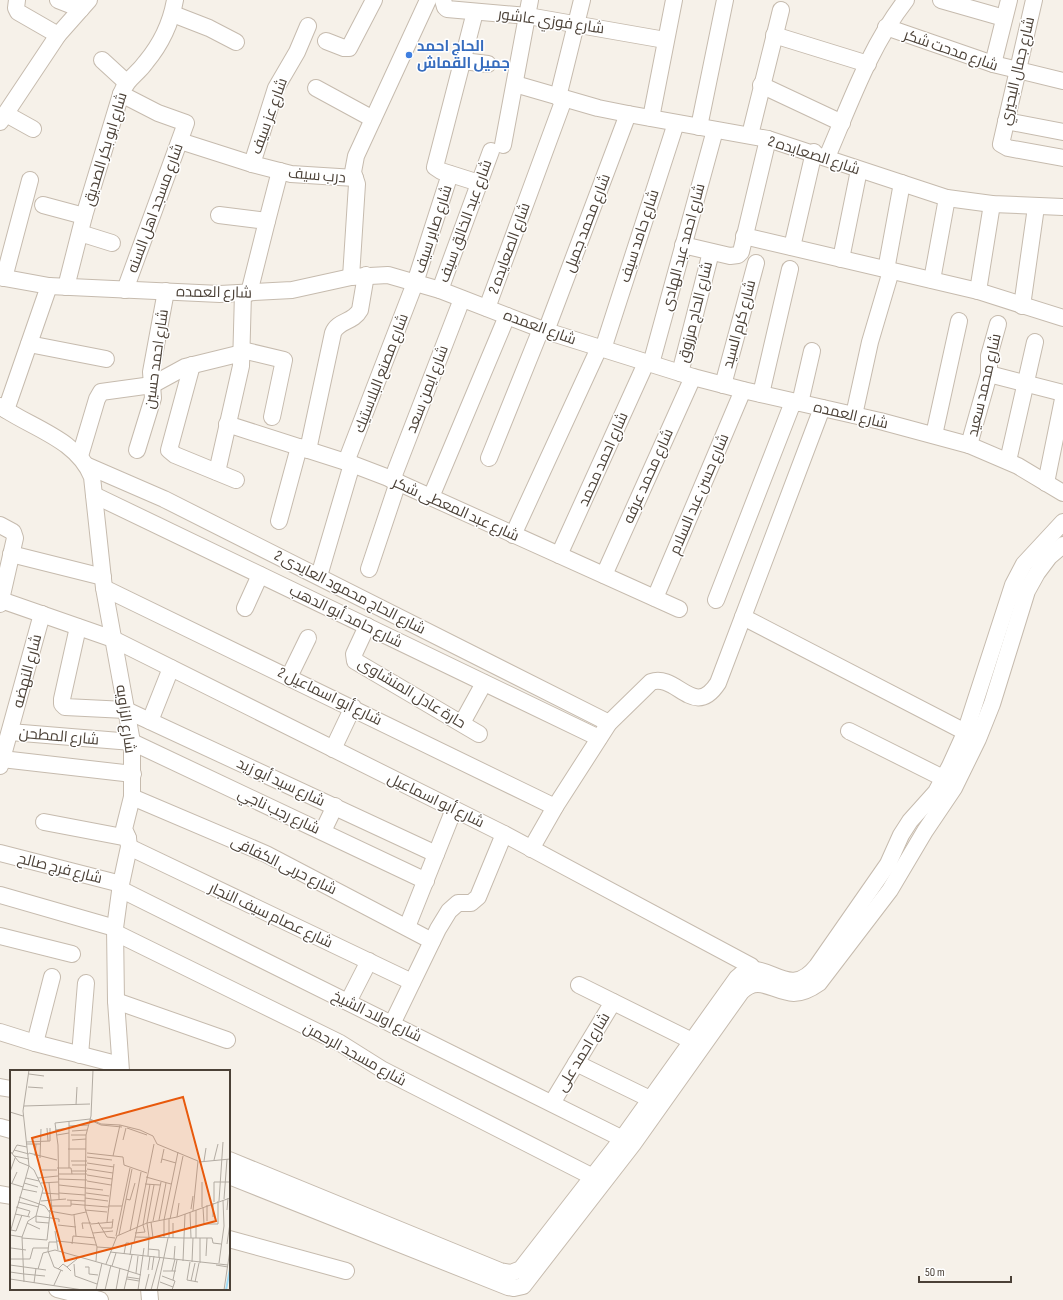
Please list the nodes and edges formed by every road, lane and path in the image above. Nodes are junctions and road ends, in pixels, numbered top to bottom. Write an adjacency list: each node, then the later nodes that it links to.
1 (16, 0): 24 (street)
2 (58, 0): 14 (street)
3 (374, 0): 26 (street)
4 (428, 0): 43 (street)
5 (443, 0): 17 (street, شارع فوزي عاشور)
6 (530, 0): 18 (street, شارع عبد الخالق سيف)
7 (582, 0): 20 (street)
8 (674, 0): 25 (street)
9 (725, 0): 47 (street, شارع احمد عبد الهادى)
10 (906, 0): 22 (street)
11 (942, 0): 19 (street)
12 (1009, 0): 19 (street)
13 (1034, 0): 33 (street, شارع جمال البحيري)
14 (85, 4): 24 (street)
15 (174, 7): 27 (street); 37 (street, شارع ابو بكر الصديق)
16 (781, 10): 23 (street)
17 (475, 12): 18 (street, شارع فوزي عاشور); 29 (street, شارع صابر سيف)
18 (528, 16): 20 (street, شارع فوزي عاشور); 35 (street, شارع عبد الخالق سيف)
19 (1004, 18): 32 (street)
20 (576, 23): 25 (street, شارع فوزي عاشور); 39 (street)
21 (308, 26): 55 (street, شارع عز سيف)
22 (886, 27): 31 (street); 32 (street, شارع مدحت شكر)
23 (774, 34): 31 (street); 36 (street)
24 (58, 35): 41 (street)
25 (665, 40): 42 (street)
26 (326, 41)
27 (236, 42)
28 (102, 60): 37 (street)
29 (462, 61): 30 (street); 58 (street, شارع صابر سيف)
30 (488, 64)
31 (868, 64): 46 (street)
32 (993, 64): 33 (street, شارع مدحت شكر)
33 (1017, 71): 34 (street, شارع مدحت شكر); 44 (street, شارع جمال البحيري)
34 (1063, 81)
35 (515, 84): 39 (street, شارع الصعايده 2); 61 (street, شارع عبد الخالق سيف)
36 (761, 85): 46 (street); 51 (street)
37 (124, 88): 50 (street, درب سيف); 69 (street, شارع ابو بكر الصديق)
38 (316, 88): 43 (street)
39 (561, 98): 40 (street, شارع الصعايده 2); 94 (street, شارع الصعايده 2)
40 (628, 114): 42 (street, شارع الصعايده 2); 99 (street, شارع محمد جميل)
41 (3, 118): 48 (street)
42 (651, 118): 45 (street, شارع الصعايده 2)
43 (373, 119): 59 (street)
44 (1006, 121): 49 (street); 54 (street, شارع جمال البحيري)
45 (676, 123): 47 (street, شارع الصعايده 2); 102 (street, شارع حامد سيف)
46 (842, 123): 53 (street)
47 (707, 128): 51 (street, شارع الصعايده 2); 74 (street, شارع احمد عبد الهادى)
48 (33, 129)
49 (1063, 132)
50 (183, 134): 55 (street, درب سيف); 87 (street, شارع مسجد اهل السنه)
51 (750, 135): 52 (street, شارع الصعايده 2)
52 (768, 138): 53 (street, شارع الصعايده 2); 72 (street)
53 (820, 155): 56 (street, شارع الصعايده 2); 75 (street)
54 (1063, 158)
55 (252, 164): 57 (street, درب سيف)
56 (859, 170): 62 (street, شارع الصعايده 2); 77 (street)
57 (280, 171): 59 (street, درب سيف); 70 (street, درب سيف)
58 (450, 174): 61 (street, شارع صابر سيف); 84 (street, شارع صابر سيف)
59 (355, 178): 81 (street)
60 (30, 180): 82 (street)
61 (479, 183): 88 (street, شارع عبد الخالق سيف)
62 (902, 183): 63 (street, شارع الصعايده 2); 80 (street)
63 (947, 198): 64 (street, شارع الصعايده 2); 83 (street)
64 (992, 204): 66 (street, شارع الصعايده 2); 90 (street)
65 (43, 205): 69 (street)
66 (1036, 207): 67 (street, شارع الصعايده 2); 93 (street)
67 (1063, 207)
68 (219, 215): 70 (street)
69 (84, 216): 71 (street, شارع ابو بكر الصديق)
70 (267, 221): 91 (street, درب سيف)
71 (80, 233): 73 (street); 86 (street, شارع ابو بكر الصديق)
72 (744, 236): 75 (street); 76 (street)
73 (112, 243)
74 (683, 245): 76 (street); 107 (street, شارع احمد عبد الهادى)
75 (792, 248): 77 (street)
76 (711, 252): 109 (street, شارع الحاج مرزوق)
77 (841, 259): 80 (street)
78 (756, 263): 112 (street, شارع كرم السيد)
79 (790, 269): 115 (street)
80 (889, 270): 83 (street); 120 (street)
81 (358, 276): 84 (street, شارع العمده); 91 (street, شارع العمده); 125 (street)
82 (2, 278): 85 (street, شارع العمده)
83 (932, 280): 90 (street)
84 (415, 283): 88 (street, شارع العمده); 130 (street, شارع مصنع البلاستيك)
85 (49, 286): 86 (street, شارع العمده); 101 (street)
86 (66, 287): 87 (street, شارع العمده)
87 (125, 290): 89 (street, شارع العمده)
88 (440, 290): 92 (street, شارع العمده)
89 (166, 291): 91 (street, شارع العمده); 111 (street, شارع احمد حسين)
90 (978, 291): 93 (street)
91 (246, 293): 104 (street, درب سيف)
92 (462, 299): 94 (street, شارع العمده); 133 (street, شارع ايمن سعد)
93 (1022, 306): 96 (street)
94 (486, 308): 95 (street, شارع العمده)
95 (508, 316): 99 (street, شارع العمده); 137 (street)
96 (1063, 318)
97 (959, 321): 123 (street)
98 (998, 324): 108 (street, شارع محمد سعيد)
99 (544, 330): 102 (street, شارع العمده); 127 (street)
100 (1035, 342): 110 (street)
101 (29, 344): 105 (street); 118 (street)
102 (601, 348): 107 (street, شارع العمده); 141 (street, شارع حامد سيف)
103 (812, 351): 117 (street)
104 (242, 352): 106 (street); 121 (street); 122 (street, درب سيف)
105 (106, 359)
106 (192, 364): 111 (street); 131 (street)
107 (648, 364): 109 (street, شارع العمده); 144 (street, شارع احمد محمد)
108 (989, 374): 110 (street); 124 (street, شارع محمد سعيد)
109 (686, 375): 112 (street, شارع العمده); 147 (street, شارع محمد عرفه)
110 (1026, 383): 114 (street); 129 (street)
111 (152, 385): 126 (street, شارع احمد حسين); 128 (street)
112 (723, 385): 113 (street, شارع العمده)
113 (743, 390): 115 (street, شارع العمده); 152 (street, شارع حسن عبد السلام)
114 (1063, 393)
115 (761, 394): 117 (street, شارع العمده)
116 (1063, 399): 134 (street)
117 (796, 402): 119 (street, شارع العمده); 153 (street)
118 (3, 408): 128 (street)
119 (822, 408): 120 (street, شارع العمده); 159 (street)
120 (854, 415): 123 (street, شارع العمده)
121 (272, 417)
122 (227, 424): 125 (street, شارع عبد المعطى شكر); 131 (street, درب سيف)
123 (934, 435): 124 (street, شارع العمده)
124 (969, 445): 129 (street, شارع العمده)
125 (304, 449): 130 (street, شارع عبد المعطى شكر); 138 (street)
126 (137, 450)
127 (489, 458)
128 (84, 461): 136 (street, شارع الزاويه); 149 (street, شارع الحاج محمود العايدى 2)
129 (1008, 461): 134 (street, شارع العمده)
130 (349, 463): 133 (street, شارع عبد المعطى شكر); 149 (street, شارع مصنع البلاستيك)
131 (217, 472): 132 (street)
132 (236, 480)
133 (395, 481): 137 (street, شارع عبد المعطى شكر); 145 (street, شارع ايمن سعد)
134 (1046, 483): 135 (street, شارع العمده)
135 (1063, 493)
136 (94, 495): 146 (street, شارع حامد أبو الدهب); 150 (street, شارع الزاويه)
137 (431, 497): 141 (street, شارع عبد المعطى شكر)
138 (279, 521)
139 (1063, 522): 175 (street)
140 (0, 526): 143 (street)
141 (514, 535): 144 (street, شارع عبد المعطى شكر)
142 (1063, 545): 175 (street)
143 (11, 554): 148 (street); 150 (street, شارع أبو اسماعيل 2)
144 (559, 555): 147 (street, شارع عبد المعطى شكر)
145 (369, 569)
146 (260, 575): 155 (street, شارع حامد أبو الدهب); 156 (street)
147 (604, 575): 152 (street, شارع عبد المعطى شكر)
148 (3, 576): 154 (street)
149 (319, 576): 151 (street, شارع الحاج محمود العايدى 2)
150 (103, 582): 163 (street, شارع الزاويه); 165 (street, شارع أبو اسماعيل 2)
151 (334, 584): 155 (street); 171 (street, شارع الحاج محمود العايدى 2)
152 (655, 598): 157 (street, شارع عبد المعطى شكر)
153 (716, 600)
154 (1, 602): 158 (street, شارع أبو اسماعيل)
155 (324, 605): 160 (street, شارع حامد أبو الدهب)
156 (245, 608)
157 (679, 609)
158 (42, 614): 161 (street, شارع أبو اسماعيل); 172 (street, شارع النهضه)
159 (743, 617): 171 (street); 175 (street)
160 (367, 626): 166 (street, شارع حامد أبو الدهب); 170 (street, حارة عادل المنشاوى)
161 (78, 627): 163 (street, شارع أبو اسماعيل); 168 (street)
162 (308, 638): 165 (street)
163 (113, 639): 164 (street, شارع أبو اسماعيل); 168 (street, شارع الزاويه)
164 (171, 668): 169 (street); 178 (street, شارع أبو اسماعيل)
165 (289, 676): 167 (street, شارع أبو اسماعيل 2)
166 (484, 683): 170 (street); 176 (street, شارع حامد أبو الدهب)
167 (353, 707): 178 (street); 185 (street, شارع أبو اسماعيل 2)
168 (126, 710): 169 (street, شارع سيد أبو زيد); 177 (street, شارع الزاويه)
169 (150, 721): 182 (street, شارع سيد أبو زيد)
170 (462, 723): 174 (street, حارة عادل المنشاوى)
171 (610, 723): 176 (street)
172 (7, 727): 177 (street, شارع المطحن); 179 (street, شارع النهضه)
173 (849, 732): 181 (street)
174 (479, 734)
175 (972, 736): 181 (street); 200 (street)
176 (599, 738): 185 (street)
177 (132, 742): 180 (street, شارع الزاويه); 186 (street, شارع رجب ناجي)
178 (333, 749): 187 (street, شارع أبو اسماعيل)
179 (1, 762): 180 (street)
180 (133, 774): 183 (street, شارع الزاويه)
181 (943, 778): 200 (street)
182 (286, 784): 184 (street, شارع سيد أبو زيد); 186 (street)
183 (132, 797): 191 (street, شارع الزاويه); 198 (street, شارع حربى الكفافى)
184 (335, 806): 189 (street); 194 (street, شارع سيد أبو زيد)
185 (555, 807): 192 (street)
186 (275, 808): 189 (street, شارع رجب ناجي)
187 (454, 809): 190 (street, شارع أبو اسماعيل); 194 (street)
188 (44, 822): 191 (street, شارع عصام سيف النجار)
189 (323, 831): 195 (street, شارع رجب ناجي)
190 (504, 834): 192 (street, شارع أبو اسماعيل); 202 (street)
191 (129, 843): 196 (street, شارع الزاويه); 204 (street, شارع عصام سيف النجار)
192 (531, 849): 205 (street, شارع أبو اسماعيل)
193 (0, 853): 196 (street, شارع فرج صالح)
194 (436, 854): 195 (street)
195 (426, 880): 198 (street)
196 (120, 887): 199 (street, شارع الزاويه); 212 (street, شارع اولاد الشيخ)
197 (0, 895): 199 (street, شارع مسجد الرحمن)
198 (407, 927): 202 (street, شارع حربى الكفافى)
199 (115, 930): 211 (street, شارع الزاويه); 231 (street, شارع مسجد الرحمن)
200 (849, 931): 210 (street)
201 (0, 936): 203 (street)
202 (432, 941): 207 (street)
203 (72, 954)
204 (369, 961): 207 (street, شارع عصام سيف النجار); 212 (street)
205 (754, 970): 210 (street, شارع أبو اسماعيل); 217 (street)
206 (52, 977): 218 (street)
207 (412, 982): 214 (street)
208 (86, 983): 219 (street)
209 (580, 985): 213 (street)
210 (792, 987): 228 (street)
211 (116, 1000): 216 (street); 221 (street, شارع الزاويه)
212 (348, 1002): 214 (street, شارع اولاد الشيخ)
213 (613, 1002): 217 (street); 220 (street, شارع احمد على)
214 (392, 1024): 225 (street, شارع اولاد الشيخ)
215 (0, 1032): 218 (street)
216 (227, 1040)
217 (692, 1041): 224 (street)
218 (34, 1043): 219 (street)
219 (80, 1055): 221 (street)
220 (576, 1063): 224 (street); 225 (street, شارع احمد على)
221 (121, 1068)
222 (0, 1087): 223 (street)
223 (10, 1089)
224 (650, 1100): 228 (street)
225 (552, 1103): 228 (street, شارع اولاد الشيخ)
226 (0, 1127): 227 (street)
227 (10, 1130)
228 (627, 1141): 231 (street); 237 (street)
229 (230, 1161): 232 (street)
230 (230, 1176): 232 (street)
231 (593, 1177): 232 (street)
232 (265, 1183): 237 (street)
233 (230, 1239): 234 (street)
234 (346, 1271)
235 (61, 1290): 238 (street)
236 (149, 1290): 239 (street)
237 (513, 1294)
238 (100, 1300)
239 (150, 1300)

